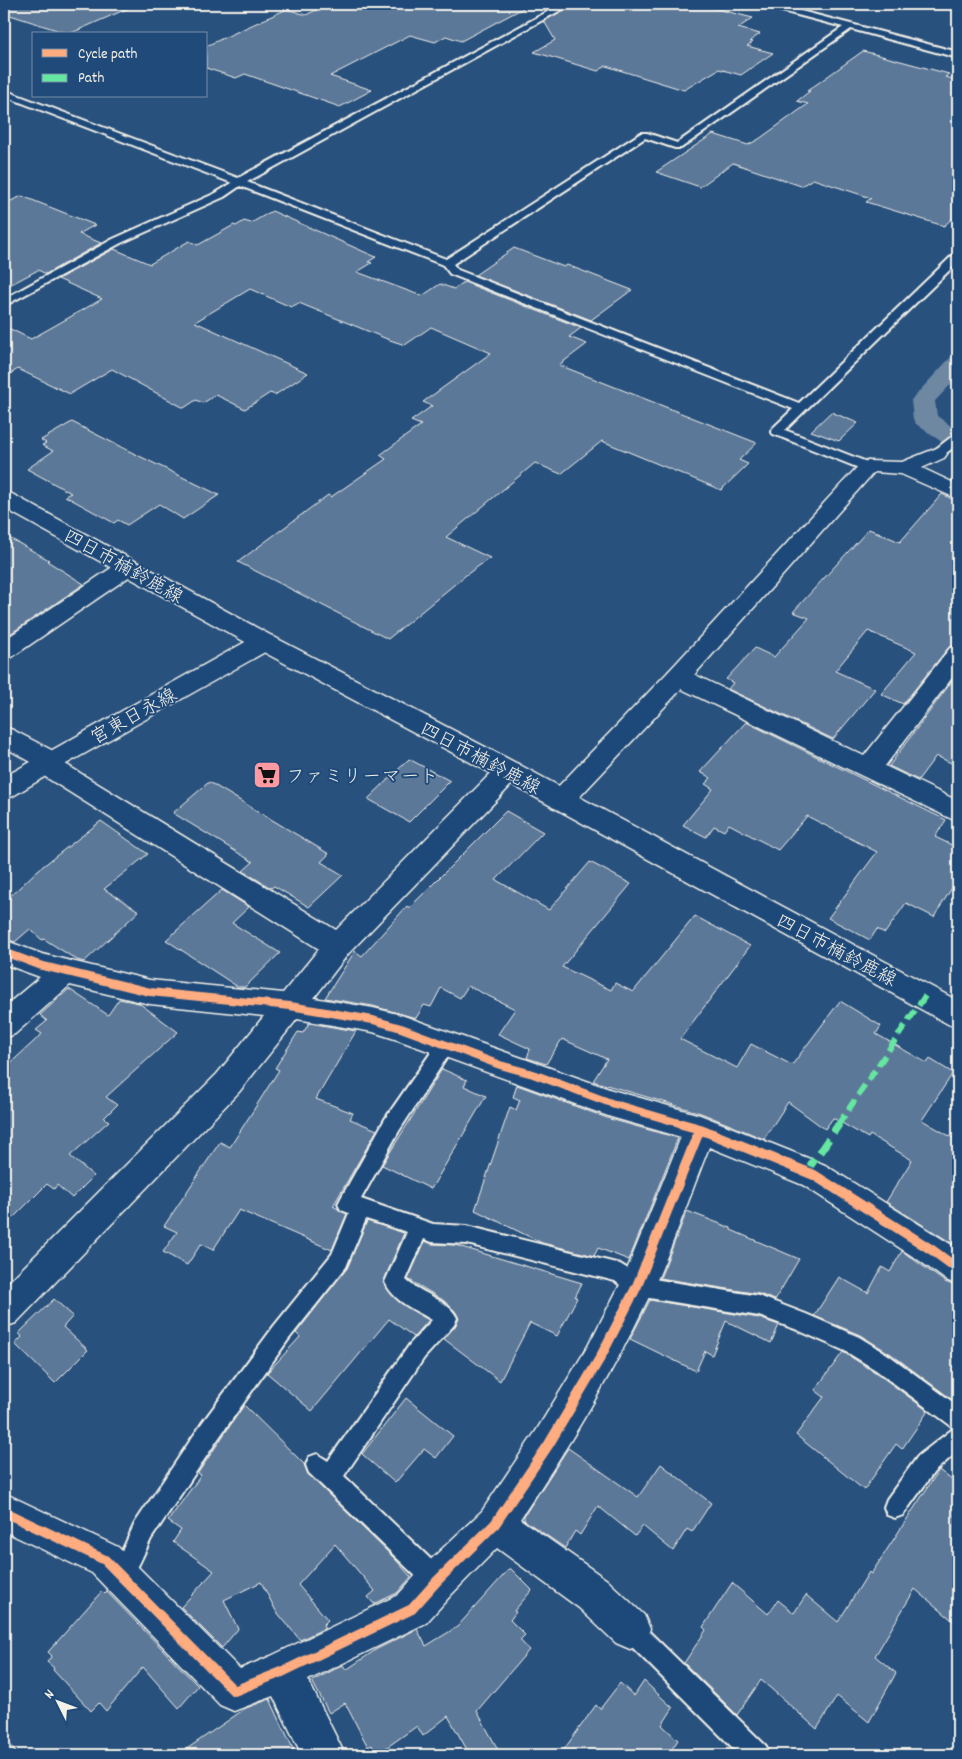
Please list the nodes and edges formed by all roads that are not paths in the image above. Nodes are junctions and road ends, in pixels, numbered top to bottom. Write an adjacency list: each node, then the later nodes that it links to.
1 (568, 4): 6 (lane)
2 (766, 4): 3 (lane)
3 (850, 26): 4 (lane); 8 (lane)
4 (958, 55)
5 (4, 93): 6 (lane)
6 (239, 182): 8 (lane); 9 (lane)
7 (958, 256): 10 (lane)
8 (447, 263): 10 (lane)
9 (4, 302)
10 (800, 408): 13 (lane)
11 (958, 438): 12 (lane)
12 (937, 454): 14 (street)
13 (868, 467): 14 (street); 21 (street)
14 (904, 468): 15 (street)
15 (958, 493)
16 (4, 499): 17 (street, 四日市楠鈴鹿線)
17 (128, 567): 18 (street, 四日市楠鈴鹿線); 19 (street)
18 (264, 642): 23 (street, 宮東日永線); 25 (street, 四日市楠鈴鹿線)
19 (4, 651)
20 (958, 654): 24 (street)
21 (678, 677): 24 (street); 27 (street)
22 (4, 736): 23 (street)
23 (47, 763): 26 (street, 宮東日永線); 29 (street)
24 (868, 769): 28 (street)
25 (509, 771): 27 (street, 四日市楠鈴鹿線); 29 (street)
26 (4, 789)
27 (561, 800): 33 (street, 四日市楠鈴鹿線)
28 (958, 812)
29 (338, 946): 32 (street)
30 (4, 952): 31 (street)
31 (67, 971): 32 (street); 34 (street)
32 (290, 1006): 35 (street); 41 (street)
33 (957, 1011)
34 (4, 1025)
35 (447, 1043): 36 (street); 37 (lane)
36 (700, 1129): 39 (street); 40 (street)
37 (361, 1208): 38 (lane); 47 (lane)
38 (419, 1227): 40 (lane); 48 (lane)
39 (958, 1269)
40 (637, 1286): 42 (lane); 46 (street)
41 (4, 1311)
42 (958, 1419)
43 (958, 1436): 44 (lane)
44 (895, 1507)
45 (4, 1512): 47 (street)
46 (495, 1524): 48 (street); 49 (street)
47 (121, 1577): 50 (street)
48 (437, 1581): 50 (street)
49 (630, 1629): 52 (lane)
50 (282, 1672): 51 (street)
51 (324, 1755)
52 (757, 1755)

